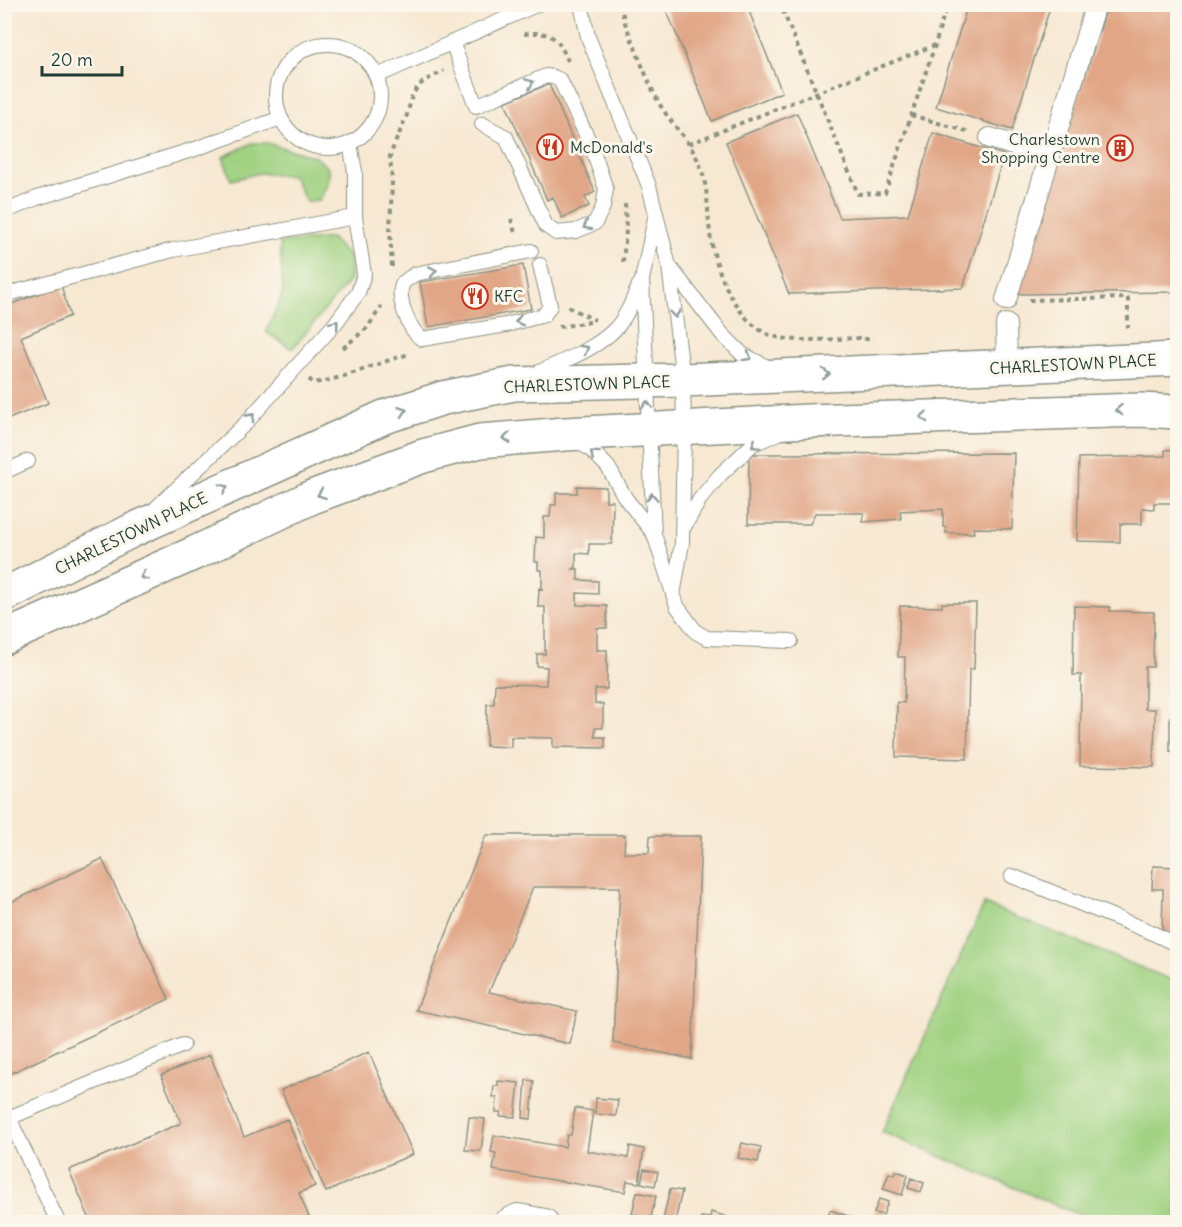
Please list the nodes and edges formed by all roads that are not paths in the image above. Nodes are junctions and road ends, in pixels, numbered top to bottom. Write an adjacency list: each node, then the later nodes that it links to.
1 (538, 4): 4 (lane)
2 (581, 4): 12 (lane)
3 (1095, 4): 10 (street)
4 (452, 42): 5 (lane); 7 (lane, one-way to 7)
5 (377, 76): 6 (lane); 9 (lane)
6 (281, 117): 9 (lane); 11 (lane)
7 (482, 124)
8 (990, 138): 10 (street)
9 (350, 143): 13 (lane)
10 (1050, 156): 19 (street)
11 (4, 212)
12 (655, 216): 16 (lane); 17 (lane)
13 (355, 217): 18 (lane); 34 (lane, one-way to 13)
14 (531, 251): 15 (lane, one-way to 14)
15 (540, 265)
16 (669, 266): 23 (lane, one-way to 23); 24 (lane, one-way to 24)
17 (642, 280): 25 (lane); 26 (lane, one-way to 17)
18 (4, 295)
19 (1006, 300)
20 (1006, 324): 22 (street)
21 (1178, 359): 22 (street, CHARLESTOWN PLACE)
22 (1007, 367): 23 (street, CHARLESTOWN PLACE, one-way to 22)
23 (785, 376): 24 (street, CHARLESTOWN PLACE)
24 (683, 380): 25 (street, CHARLESTOWN PLACE); 29 (lane)
25 (646, 381): 26 (street, CHARLESTOWN PLACE); 30 (lane, one-way to 25)
26 (514, 384): 34 (street, CHARLESTOWN PLACE, one-way to 26)
27 (1178, 412): 28 (street, one-way to 28)
28 (808, 421): 29 (street); 35 (lane, one-way to 35)
29 (684, 427): 30 (street); 35 (lane)
30 (648, 429): 31 (street); 36 (lane, one-way to 30)
31 (566, 434): 36 (lane, one-way to 31); 39 (street, one-way to 39)
32 (28, 461): 33 (lane)
33 (4, 472)
34 (133, 530): 37 (street, CHARLESTOWN PLACE)
35 (682, 531): 38 (lane)
36 (654, 534): 38 (lane)
37 (4, 595)
38 (673, 595): 40 (lane)
39 (4, 638)
40 (792, 641)
41 (1012, 876): 42 (lane)
42 (1178, 945)
43 (183, 1044): 44 (lane)
44 (7, 1119): 45 (lane)
45 (58, 1222)
46 (508, 1222): 47 (street)
47 (544, 1222)

